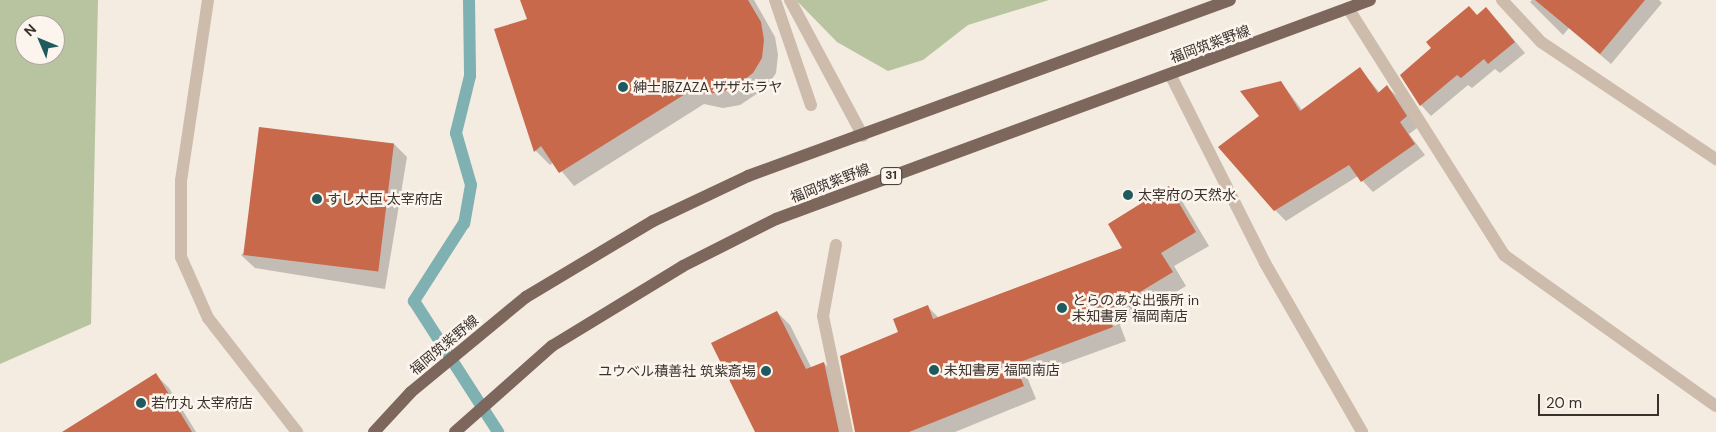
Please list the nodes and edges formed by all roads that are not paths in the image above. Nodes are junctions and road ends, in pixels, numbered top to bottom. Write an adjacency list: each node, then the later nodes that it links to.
1 (208, 0): 15 (street)
2 (775, 0): 9 (street)
3 (790, 0): 10 (street)
4 (1230, 0): 10 (main road, 福岡筑紫野線)
5 (1370, 0): 7 (main road, 福岡筑紫野線 / 31)
6 (1502, 0): 11 (street)
7 (1348, 8): 8 (main road, 福岡筑紫野線 / 31); 13 (street)
8 (1170, 74): 14 (street); 17 (main road, 福岡筑紫野線 / 31)
9 (811, 105)
10 (863, 136): 16 (main road, 福岡筑紫野線)
11 (1716, 159)
12 (836, 245): 18 (street)
13 (1716, 406)
14 (1359, 431)
15 (297, 432)
16 (374, 432)
17 (455, 432)
18 (847, 432)

